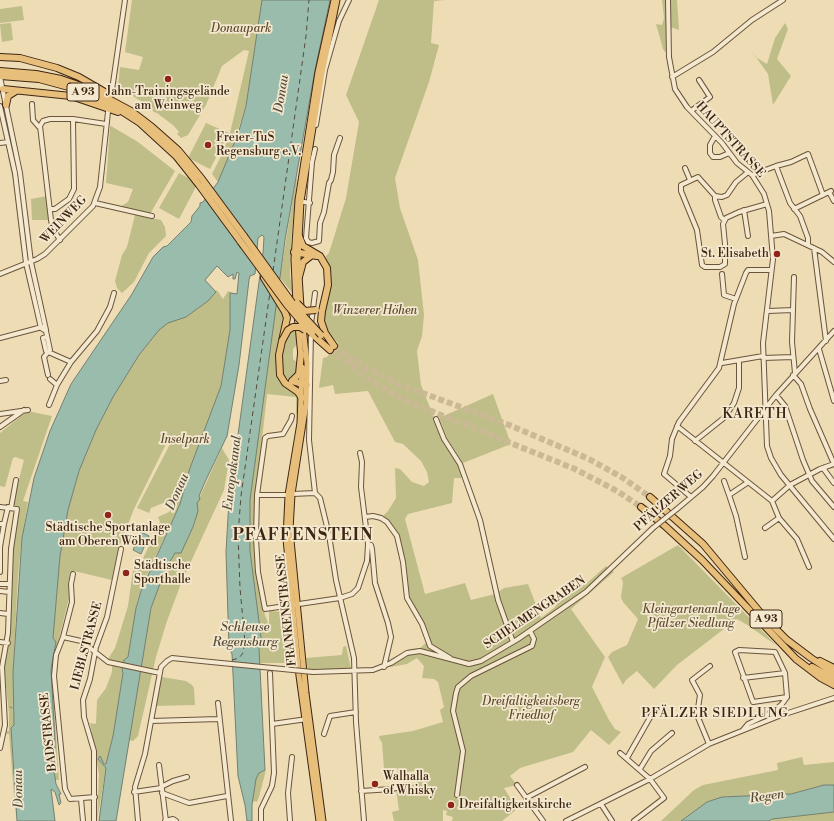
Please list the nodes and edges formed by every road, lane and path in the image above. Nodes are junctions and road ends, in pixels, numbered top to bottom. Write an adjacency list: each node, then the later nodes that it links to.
1 (125, 0): 14 (street)
2 (334, 0): 40 (main road)
3 (338, 0): 40 (main road)
4 (349, 0): 23 (street)
5 (668, 0): 10 (street, HAUPTSTRASSE)
6 (783, 0): 10 (street)
7 (2, 55): 17 (highway)
8 (0, 70): 9 (highway, A 93)
9 (8, 73): 11 (highway, A 93); 17 (highway, A 93); 25 (highway, A 93)
10 (672, 77): 19 (street, HAUPTSTRASSE)
11 (0, 79): 13 (street)
12 (699, 80): 19 (street)
13 (1, 89): 15 (highway); 18 (street)
14 (112, 90)
15 (16, 91): 18 (highway); 25 (highway)
16 (32, 104): 24 (street)
17 (120, 104): 31 (highway, A 93)
18 (3, 106): 28 (street); 60 (street)
19 (691, 111): 26 (street, HAUPTSTRASSE)
20 (108, 112): 22 (street, WEINWEG)
21 (73, 119): 22 (street); 24 (street); 45 (street)
22 (106, 124): 43 (street, WEINWEG)
23 (316, 125)
24 (39, 127): 45 (street)
25 (150, 131): 31 (highway, A 93)
26 (715, 136): 32 (street, HAUPTSTRASSE); 32 (street)
27 (340, 138): 42 (street)
28 (8, 142): 29 (street); 60 (street)
29 (0, 143)
30 (315, 149): 42 (street)
31 (177, 153): 53 (highway, A 93)
32 (729, 153): 35 (street, HAUPTSTRASSE)
33 (776, 166): 36 (street); 39 (street); 46 (street)
34 (685, 168): 37 (street)
35 (747, 172): 36 (street, HAUPTSTRASSE); 38 (street)
36 (752, 175): 44 (street, HAUPTSTRASSE)
37 (690, 180): 38 (street); 49 (street)
38 (716, 196): 49 (street)
39 (823, 196): 41 (street); 46 (street)
40 (300, 201): 42 (street); 50 (main road); 57 (main road)
41 (834, 201)
42 (310, 202)
43 (95, 204): 48 (street); 54 (street, WEINWEG)
44 (767, 204): 47 (street); 52 (street, HAUPTSTRASSE)
45 (51, 209): 54 (street)
46 (794, 209): 55 (street)
47 (744, 210): 49 (street); 51 (street)
48 (152, 216)
49 (724, 220)
50 (299, 236): 57 (main road); 58 (highway)
51 (748, 236)
52 (771, 236): 55 (street); 61 (street, HAUPTSTRASSE)
53 (242, 239): 68 (highway, bridge); 76 (highway, A 93, bridge); 78 (highway, A 93, bridge); 79 (highway, bridge)
54 (60, 240): 60 (street, WEINWEG)
55 (808, 246): 56 (street)
56 (814, 248): 59 (street); 80 (street)
57 (297, 252): 58 (highway); 64 (main road, FRANKENSTRASSE); 83 (main road, FRANKENSTRASSE)
58 (311, 253): 64 (highway); 68 (highway)
59 (834, 262)
60 (29, 263): 62 (street, WEINWEG); 72 (street); 73 (street)
61 (771, 270): 69 (street); 71 (street, HAUPTSTRASSE)
62 (0, 274)
63 (722, 274): 69 (street)
64 (299, 277): 94 (main road, FRANKENSTRASSE)
65 (794, 277): 70 (street)
66 (114, 293): 87 (street)
67 (315, 293): 116 (street)
68 (326, 297): 78 (highway, A 93)
69 (736, 299): 88 (street)
70 (793, 310): 71 (street); 85 (street)
71 (768, 311): 84 (street, HAUPTSTRASSE)
72 (44, 324): 73 (street); 74 (street)
73 (41, 328): 74 (street); 77 (street)
74 (46, 331): 82 (street)
75 (834, 333): 80 (street, PFÄLZER WEG)
76 (312, 334): 78 (highway, A 93); 79 (highway, bridge)
77 (0, 338)
78 (320, 338)
79 (282, 341): 92 (highway)
80 (826, 341): 81 (street, PFÄLZER WEG)
81 (819, 349): 89 (street, PFÄLZER WEG); 97 (street)
82 (48, 352): 87 (street); 93 (street)
83 (301, 354): 92 (highway); 94 (main road, FRANKENSTRASSE)
84 (763, 357): 85 (street); 86 (street); 99 (street, HAUPTSTRASSE)
85 (793, 357): 89 (street)
86 (739, 361): 88 (street); 105 (street)
87 (71, 362): 93 (street)
88 (722, 363): 103 (street)
89 (794, 374): 95 (street, PFÄLZER WEG); 108 (street)
90 (6, 380): 91 (street)
91 (0, 381)
92 (291, 383): 94 (highway); 96 (highway)
93 (57, 385): 98 (street)
94 (305, 386): 96 (main road, FRANKENSTRASSE); 118 (main road, FRANKENSTRASSE)
95 (776, 395): 99 (street, PFÄLZER WEG); 110 (street)
96 (302, 398): 118 (main road, FRANKENSTRASSE)
97 (834, 401)
98 (49, 405)
99 (764, 410): 107 (street, PFÄLZER WEG); 115 (street, HAUPTSTRASSE)
100 (0, 414): 104 (street)
101 (292, 416): 117 (street)
102 (436, 419): 153 (street)
103 (677, 426): 105 (street); 121 (street)
104 (0, 427)
105 (695, 441): 107 (street)
106 (360, 453): 127 (street)
107 (723, 464): 113 (street); 121 (street, PFÄLZER WEG)
108 (834, 464): 109 (street)
109 (823, 468): 110 (street); 114 (street)
110 (809, 475): 115 (street); 126 (street)
111 (16, 480): 124 (street)
112 (724, 482): 119 (street)
113 (747, 483): 119 (street); 122 (street)
114 (834, 484)
115 (790, 485): 122 (street); 131 (street, HAUPTSTRASSE)
116 (315, 493): 118 (street); 145 (street)
117 (257, 494): 118 (street); 146 (street)
118 (290, 495): 146 (main road, FRANKENSTRASSE)
119 (729, 495): 136 (street)
120 (650, 497): 156 (highway, A 93)
121 (692, 497): 139 (street, PFÄLZER WEG, bridge)
122 (772, 501): 128 (street)
123 (0, 507): 124 (street)
124 (10, 507): 129 (street); 134 (street)
125 (641, 507): 150 (highway, A 93)
126 (834, 507)
127 (364, 517): 132 (street); 158 (street)
128 (779, 518): 130 (street); 137 (street)
129 (2, 524): 133 (street)
130 (765, 528)
131 (833, 536)
132 (368, 544): 145 (street); 160 (street)
133 (0, 547): 134 (street); 138 (street)
134 (10, 549): 142 (street)
135 (121, 549): 155 (street, LIEBLSTRASSE)
136 (745, 556)
137 (809, 567)
138 (0, 572)
139 (608, 572): 149 (street, SCHELMENGRABEN)
140 (73, 574): 151 (street)
141 (0, 584): 142 (street)
142 (9, 584): 144 (street)
143 (0, 590): 144 (street)
144 (9, 592): 148 (street)
145 (340, 598): 146 (street); 162 (street)
146 (294, 605): 176 (main road, FRANKENSTRASSE)
147 (0, 613): 148 (street)
148 (8, 614): 154 (street)
149 (530, 631): 153 (street, SCHELMENGRABEN); 199 (street)
150 (775, 636): 168 (highway, A 93); 169 (highway)
151 (63, 637): 155 (street); 203 (street, BADSTRASSE)
152 (0, 642): 154 (street)
153 (513, 642): 158 (street, SCHELMENGRABEN)
154 (8, 643): 157 (street)
155 (95, 652): 163 (street); 201 (street, LIEBLSTRASSE)
156 (802, 653): 161 (highway); 166 (highway, A 93)
157 (2, 658): 173 (street)
158 (451, 660): 160 (street, SCHELMENGRABEN)
159 (710, 666): 183 (street)
160 (384, 667): 162 (street, SCHELMENGRABEN)
161 (834, 668)
162 (355, 672): 163 (street, SCHELMENGRABEN, bridge); 174 (street)
163 (160, 673): 178 (street)
164 (270, 673): 179 (street)
165 (785, 673): 167 (street); 167 (street); 170 (street)
166 (834, 673)
167 (743, 678): 170 (street)
168 (834, 679)
169 (834, 685)
170 (787, 697): 180 (street)
171 (834, 698): 180 (street)
172 (218, 703): 177 (street)
173 (2, 705): 184 (street)
174 (356, 712): 182 (street); 196 (street)
175 (652, 714): 187 (street)
176 (307, 719): 179 (street); 213 (main road, FRANKENSTRASSE); 214 (main road, FRANKENSTRASSE)
177 (219, 720): 178 (street); 200 (street)
178 (151, 721): 197 (street)
179 (272, 724): 211 (street)
180 (743, 730): 183 (street)
181 (672, 733): 190 (street)
182 (324, 734)
183 (709, 744): 192 (street)
184 (0, 748)
185 (620, 753): 187 (street)
186 (292, 757): 212 (street)
187 (627, 758): 190 (street)
188 (159, 765): 195 (street)
189 (585, 767): 202 (street)
190 (640, 769): 192 (street)
191 (187, 777): 195 (street)
192 (650, 779): 204 (street); 219 (street)
193 (408, 785): 196 (street)
194 (517, 785): 202 (street)
195 (161, 788): 197 (street); 198 (street)
196 (361, 791): 215 (street)
197 (134, 792): 208 (street)
198 (162, 793): 200 (street); 209 (street)
199 (457, 795)
200 (227, 796): 210 (street)
201 (95, 797): 203 (street); 207 (street, LIEBLSTRASSE)
202 (526, 798): 216 (street)
203 (81, 799): 206 (street)
204 (601, 804): 217 (street); 218 (street)
205 (175, 820): 209 (street)
206 (83, 821)
207 (94, 821)
208 (138, 821)
209 (165, 821)
210 (231, 821)
211 (261, 821)
212 (290, 821)
213 (318, 821)
214 (323, 821)
215 (364, 821)
216 (543, 821)
217 (566, 821)
218 (612, 821)
219 (634, 821)

